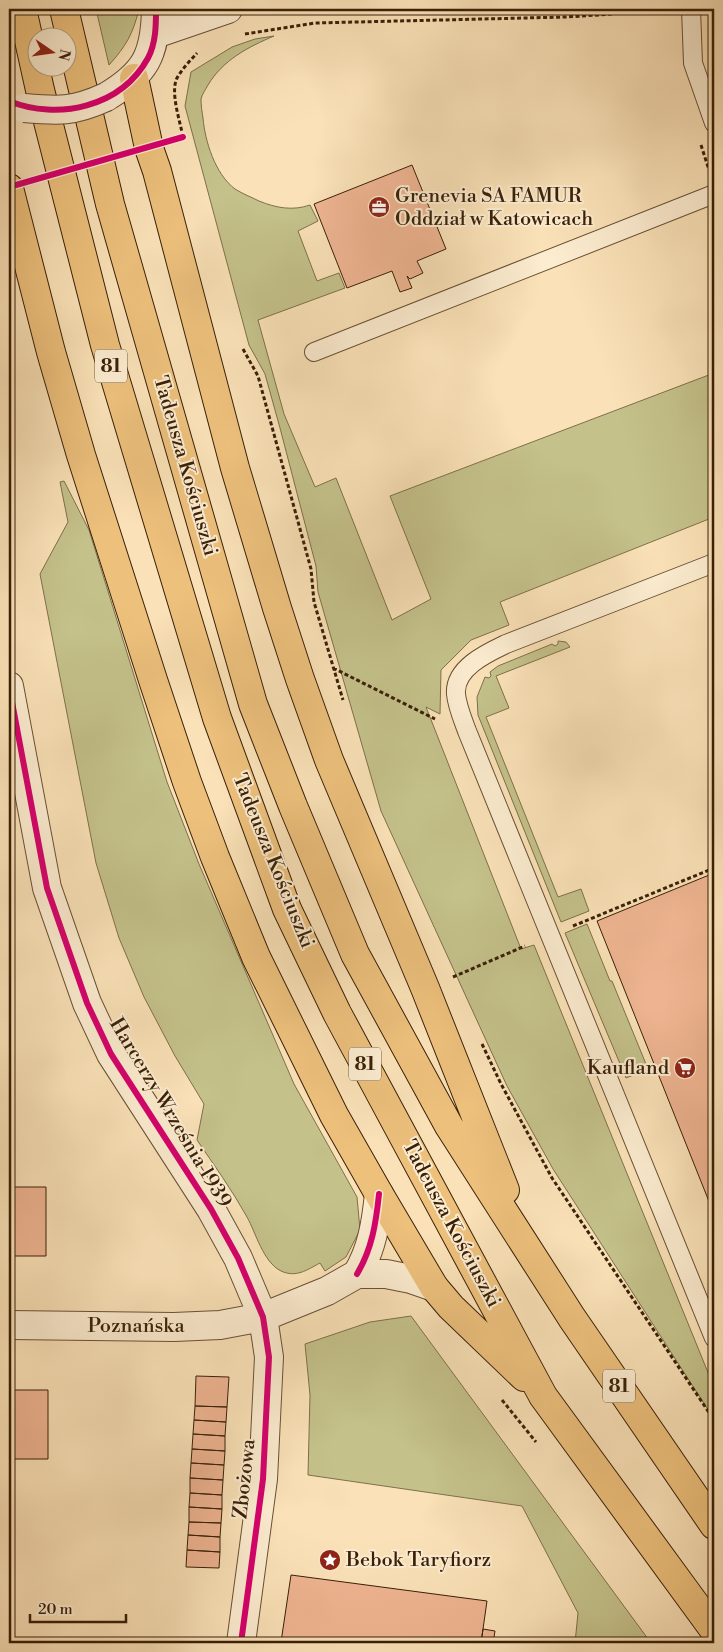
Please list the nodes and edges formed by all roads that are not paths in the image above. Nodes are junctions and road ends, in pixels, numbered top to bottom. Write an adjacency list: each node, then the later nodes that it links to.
1 (22, 9): 21 (main road, Tadeusza Kościuszki / 81)
2 (64, 9): 15 (main road, Tadeusza Kościuszki / 81)
3 (228, 9): 5 (street)
4 (691, 9): 8 (lane)
5 (156, 22): 6 (street)
6 (134, 78): 7 (street, bridge); 15 (main road)
7 (17, 105)
8 (714, 123)
9 (9, 188): 14 (main road)
10 (714, 194): 11 (lane)
11 (314, 352)
12 (714, 563): 20 (lane)
13 (9, 686): 18 (street, Harcerzy Września 1939)
14 (378, 1194): 16 (street); 17 (main road)
15 (526, 1245): 22 (main road, Tadeusza Kościuszki / 81)
16 (357, 1274): 17 (street); 18 (street)
17 (434, 1287): 21 (main road)
18 (263, 1318): 19 (street, Poznańska); 24 (street, Zbożowa)
19 (9, 1325)
20 (714, 1338)
21 (543, 1396): 23 (main road, Tadeusza Kościuszki / 81)
22 (714, 1525)
23 (714, 1630)
24 (241, 1643)

